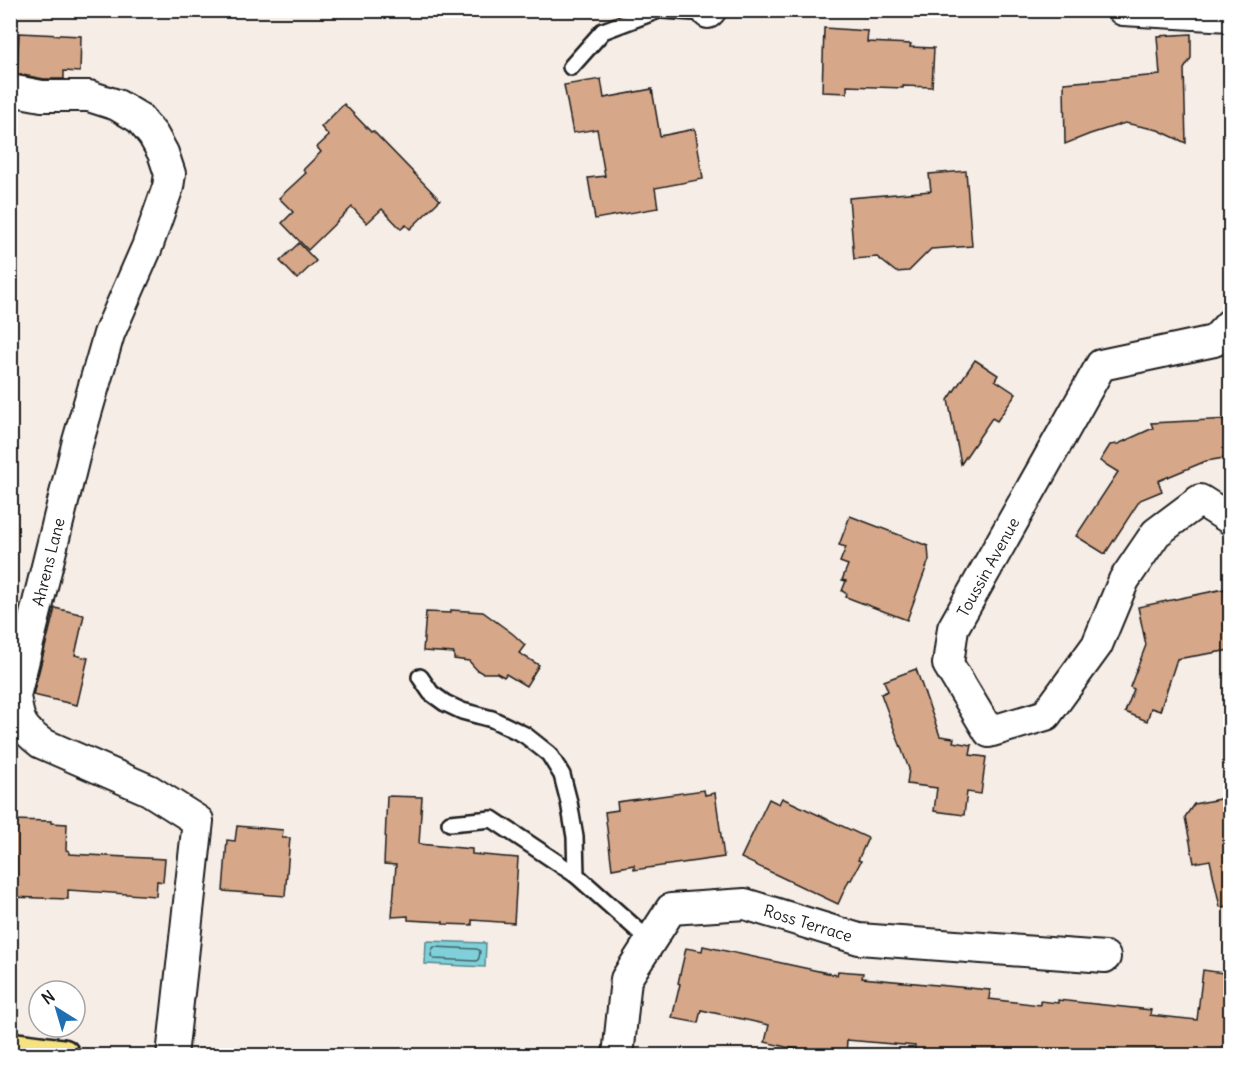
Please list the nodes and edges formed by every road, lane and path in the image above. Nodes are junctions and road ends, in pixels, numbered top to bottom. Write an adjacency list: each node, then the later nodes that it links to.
1 (660, 10): 3 (lane); 5 (lane)
2 (1123, 10): 4 (street)
3 (710, 12)
4 (1230, 16)
5 (571, 67)
6 (10, 90): 16 (street, Ahrens Lane)
7 (1230, 324): 8 (street, Toussin Avenue)
8 (1230, 519)
9 (420, 677): 11 (lane)
10 (450, 823): 11 (lane)
11 (576, 874): 12 (lane)
12 (650, 941): 13 (street, Ross Terrace); 17 (street, Ross Terrace)
13 (1105, 957)
14 (10, 1049): 15 (main road)
15 (63, 1056)
16 (172, 1056)
17 (618, 1056)

